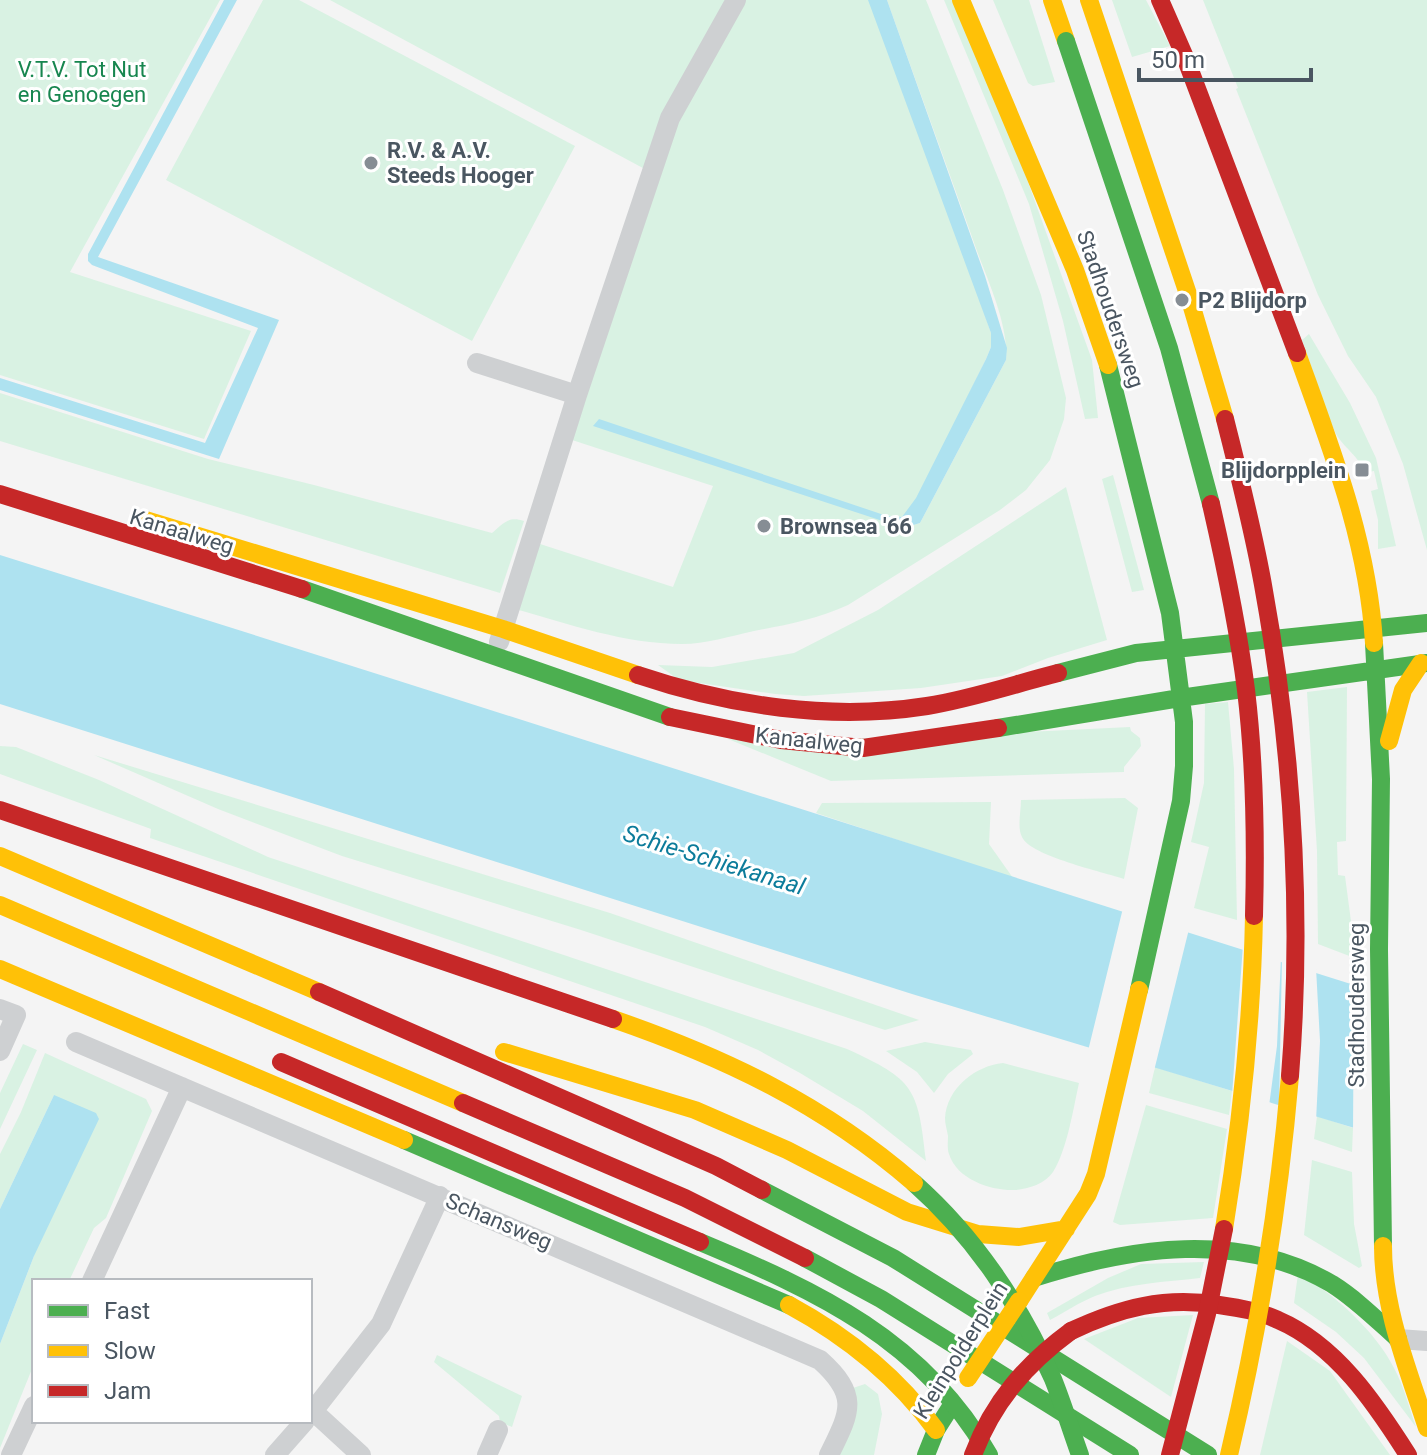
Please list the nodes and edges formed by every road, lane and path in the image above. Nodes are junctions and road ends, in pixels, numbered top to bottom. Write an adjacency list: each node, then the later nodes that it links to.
1 (736, 0): 7 (street)
2 (1052, 0): 55 (main road, bridge)
3 (1089, 0): 57 (main road, bridge)
4 (1160, 0): 14 (main road, Stadhoudersweg)
5 (963, 3): 15 (main road, Stadhoudersweg)
6 (477, 363): 7 (street)
7 (577, 395): 13 (street)
8 (0, 475): 10 (main road)
9 (0, 494): 16 (main road, Kanaalweg)
10 (91, 503)
11 (122, 513): 13 (main road, Kanaalweg)
12 (1427, 623): 14 (main road)
13 (503, 629): 15 (main road, Kanaalweg); 16 (street)
14 (1373, 629): 15 (main road); 18 (main road, Stadhoudersweg)
15 (1176, 648): 19 (main road, Stadhoudersweg)
16 (494, 658): 19 (main road, Kanaalweg)
17 (1424, 663): 18 (main road); 20 (main road)
18 (1376, 670): 19 (main road); 20 (main road, Stadhoudersweg)
19 (1180, 698): 32 (main road, Stadhoudersweg)
20 (1381, 779): 35 (main road, Stadhoudersweg)
21 (0, 810): 53 (main road, bridge)
22 (0, 856): 26 (main road)
23 (0, 905): 54 (main road)
24 (0, 969): 44 (main road)
25 (8, 1012): 28 (street)
26 (370, 1013): 32 (main road); 56 (main road)
27 (76, 1042): 30 (street, Schansweg)
28 (0, 1051)
29 (267, 1056): 52 (main road, bridge)
30 (182, 1087): 31 (street, Schansweg); 34 (street)
31 (440, 1196): 39 (street); 49 (street, Schansweg)
32 (1066, 1229): 33 (main road, Stadhoudersweg)
33 (1034, 1278): 35 (main road, Kleinpolderplein); 44 (main road, Kleinpolderplein, bridge)
34 (93, 1279)
35 (1398, 1339): 36 (street); 37 (main road)
36 (1427, 1341)
37 (1424, 1401): 42 (main road)
38 (32, 1410): 45 (street)
39 (312, 1412)
40 (312, 1418): 47 (street)
41 (303, 1423): 46 (street)
42 (1427, 1428)
43 (498, 1430): 48 (street)
44 (936, 1430): 50 (main road, Kleinpolderplein)
45 (11, 1455)
46 (275, 1455)
47 (361, 1455)
48 (487, 1455)
49 (829, 1455)
50 (926, 1455)
51 (973, 1455): 58 (main road, bridge)
52 (989, 1455)
53 (1080, 1455)
54 (1130, 1455)
55 (1170, 1455)
56 (1208, 1455)
57 (1229, 1455)
58 (1408, 1455)

